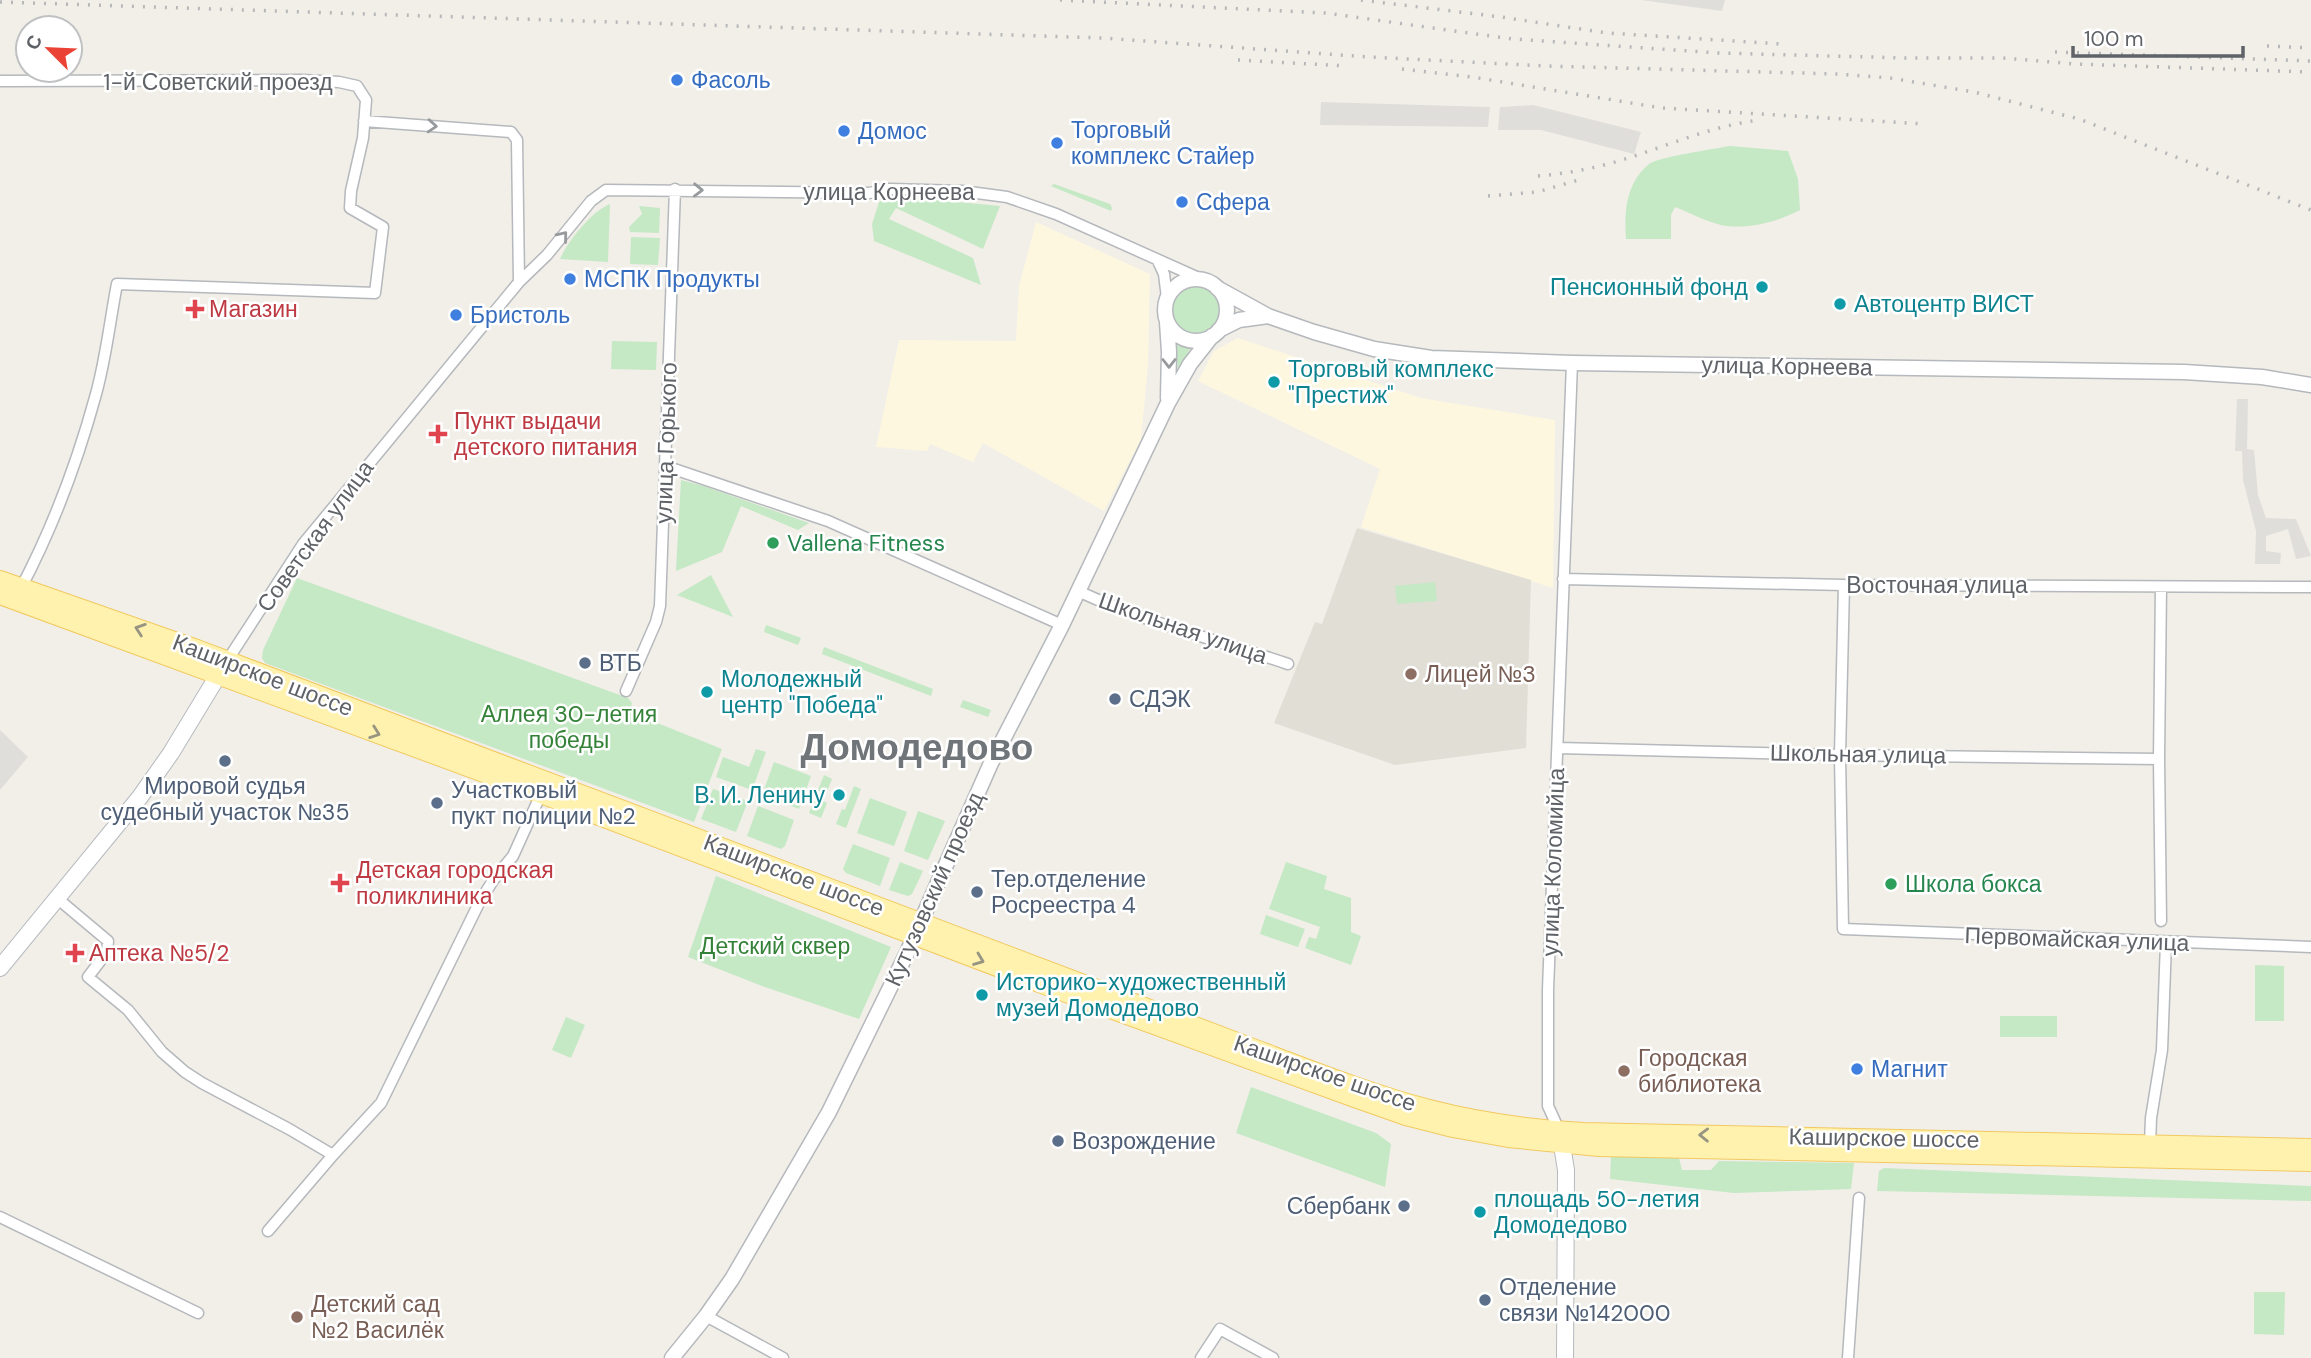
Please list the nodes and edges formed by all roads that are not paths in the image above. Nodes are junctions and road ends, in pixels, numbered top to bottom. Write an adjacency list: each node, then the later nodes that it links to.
1 (0, 81): 2 (street, 1-й Советский проезд)
2 (364, 121): 7 (street, one-way to 7); 22 (street, 1-й Советский проезд)
3 (675, 189): 4 (street, улица Корнеева); 5 (street, улица Корнеева, one-way to 5); 16 (street, улица Горького)
4 (606, 190): 7 (street, Советская улица, one-way to 4)
5 (1158, 261): 6 (street, улица Корнеева); 9 (street)
6 (1201, 279): 8 (street); 9 (street)
7 (519, 282): 27 (street, Советская улица)
8 (1217, 288): 10 (street, улица Корнеева); 12 (street)
9 (1167, 298): 11 (street)
10 (1268, 316): 12 (street); 13 (street, улица Корнеева)
11 (1167, 322): 12 (street); 15 (street, one-way to 15)
12 (1216, 333): 15 (street, Кутузовский проезд)
13 (1572, 363): 14 (street, улица Корнеева); 17 (street, улица Коломийца)
14 (2311, 385)
15 (1168, 403): 23 (street, Кутузовский проезд)
16 (665, 466): 25 (street); 28 (street, улица Горького)
17 (1563, 579): 19 (street, Восточная улица); 29 (street, улица Коломийца)
18 (0, 580): 22 (main road, Каширское шоссе)
19 (1844, 585): 20 (street, Восточная улица); 30 (street)
20 (2161, 587): 21 (street, Восточная улица); 31 (street)
21 (2311, 587)
22 (21, 588): 27 (main road, Каширское шоссе, one-way to 22)
23 (1078, 591): 25 (street, Кутузовский проезд); 26 (street, Школьная улица)
24 (0, 595): 27 (main road, Каширское шоссе)
25 (1062, 625): 35 (street, Кутузовский проезд)
26 (1288, 664)
27 (223, 668): 32 (main road, Каширское шоссе, one-way to 32); 33 (main road, Советская улица); 35 (main road, Каширское шоссе)
28 (626, 691)
29 (1558, 748): 30 (street, Школьная улица); 39 (street, улица Коломийца)
30 (1840, 755): 31 (street, Школьная улица); 36 (street, Первомайская улица)
31 (2159, 759): 34 (street)
32 (541, 794): 35 (main road, Каширское шоссе); 42 (street)
33 (58, 899): 38 (main road, Советская улица); 42 (street)
34 (2161, 921)
35 (918, 930): 39 (main road, Каширское шоссе); 48 (street, Кутузовский проезд)
36 (2166, 943): 37 (street, Первомайская улица); 40 (street)
37 (2311, 947)
38 (0, 968)
39 (1561, 1138): 40 (main road, Каширское шоссе, one-way to 39); 43 (main road, Каширское шоссе); 53 (main road, улица Коломийца)
40 (2150, 1144): 41 (main road, Каширское шоссе)
41 (2311, 1148)
42 (333, 1155): 46 (street)
43 (2311, 1162)
44 (1859, 1198): 54 (street)
45 (0, 1217): 47 (street)
46 (268, 1231)
47 (198, 1313)
48 (706, 1317): 49 (street, Кутузовский проезд); 50 (street)
49 (672, 1358)
50 (783, 1358)
51 (1201, 1358): 52 (street)
52 (1273, 1358)
53 (1565, 1358)
54 (1848, 1358)

